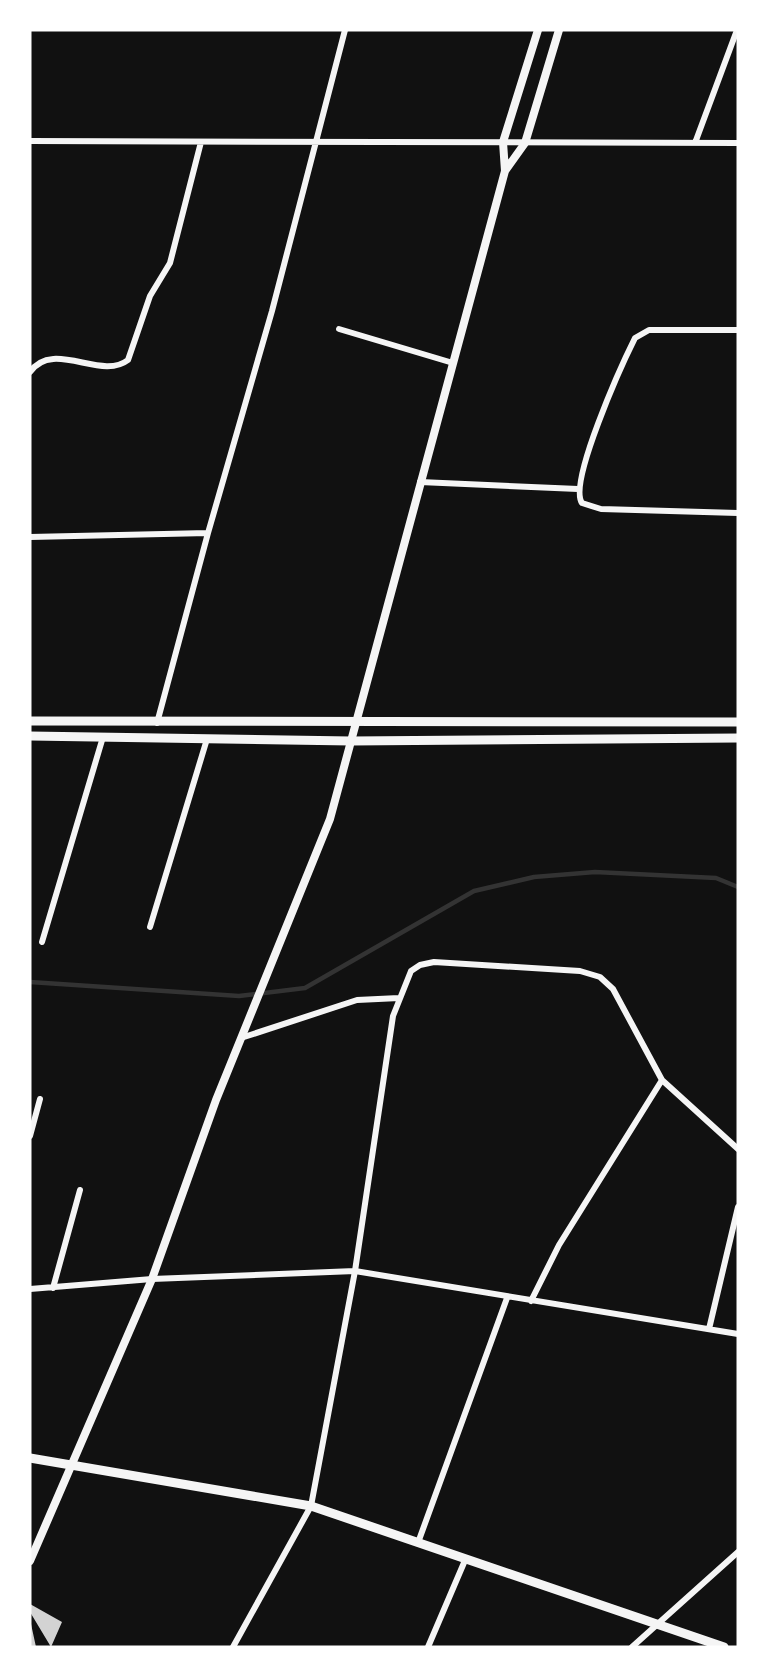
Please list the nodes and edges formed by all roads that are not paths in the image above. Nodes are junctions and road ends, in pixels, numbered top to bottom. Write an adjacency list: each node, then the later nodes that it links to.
1 (345, 30): 11 (street)
2 (538, 30): 7 (street)
3 (559, 30): 8 (street)
4 (737, 30): 9 (street)
5 (30, 141): 6 (street)
6 (201, 142): 11 (street); 16 (street)
7 (503, 142): 8 (street); 11 (street); 12 (street)
8 (524, 143): 9 (street); 12 (street)
9 (695, 143): 10 (street)
10 (738, 143)
11 (314, 144): 20 (street)
12 (505, 170): 15 (street)
13 (339, 329): 15 (street)
14 (738, 330): 18 (street)
15 (453, 363): 17 (street)
16 (31, 369)
17 (420, 482): 18 (street); 22 (street)
18 (578, 489): 19 (street)
19 (738, 513)
20 (208, 533): 21 (street); 25 (street)
21 (30, 537)
22 (356, 720): 24 (main road); 25 (main road); 30 (street)
23 (30, 721): 25 (main road)
24 (738, 722)
25 (157, 723)
26 (30, 736): 27 (main road)
27 (103, 737): 29 (main road); 32 (street)
28 (738, 738): 30 (main road)
29 (207, 739): 30 (main road); 31 (street)
30 (351, 741): 34 (street)
31 (150, 927)
32 (42, 942)
33 (399, 998): 34 (street); 35 (street); 41 (street)
34 (244, 1037): 42 (street)
35 (662, 1080): 38 (street); 46 (street)
36 (40, 1099): 37 (street)
37 (30, 1136)
38 (738, 1149)
39 (80, 1190): 43 (street)
40 (738, 1207): 47 (street)
41 (355, 1271): 42 (street); 45 (street); 51 (street)
42 (152, 1279): 43 (street); 50 (street)
43 (52, 1288): 44 (street)
44 (30, 1289)
45 (507, 1298): 46 (street); 52 (street)
46 (531, 1301): 47 (street)
47 (709, 1329): 48 (street)
48 (738, 1334)
49 (30, 1458): 50 (main road)
50 (71, 1463): 51 (main road); 55 (street)
51 (311, 1506): 52 (main road); 57 (street)
52 (419, 1540): 54 (main road)
53 (738, 1552): 56 (street)
54 (466, 1558): 56 (main road); 58 (street)
55 (30, 1562)
56 (660, 1623): 59 (street); 60 (main road)
57 (233, 1647)
58 (428, 1647)
59 (632, 1647)
60 (724, 1647)

